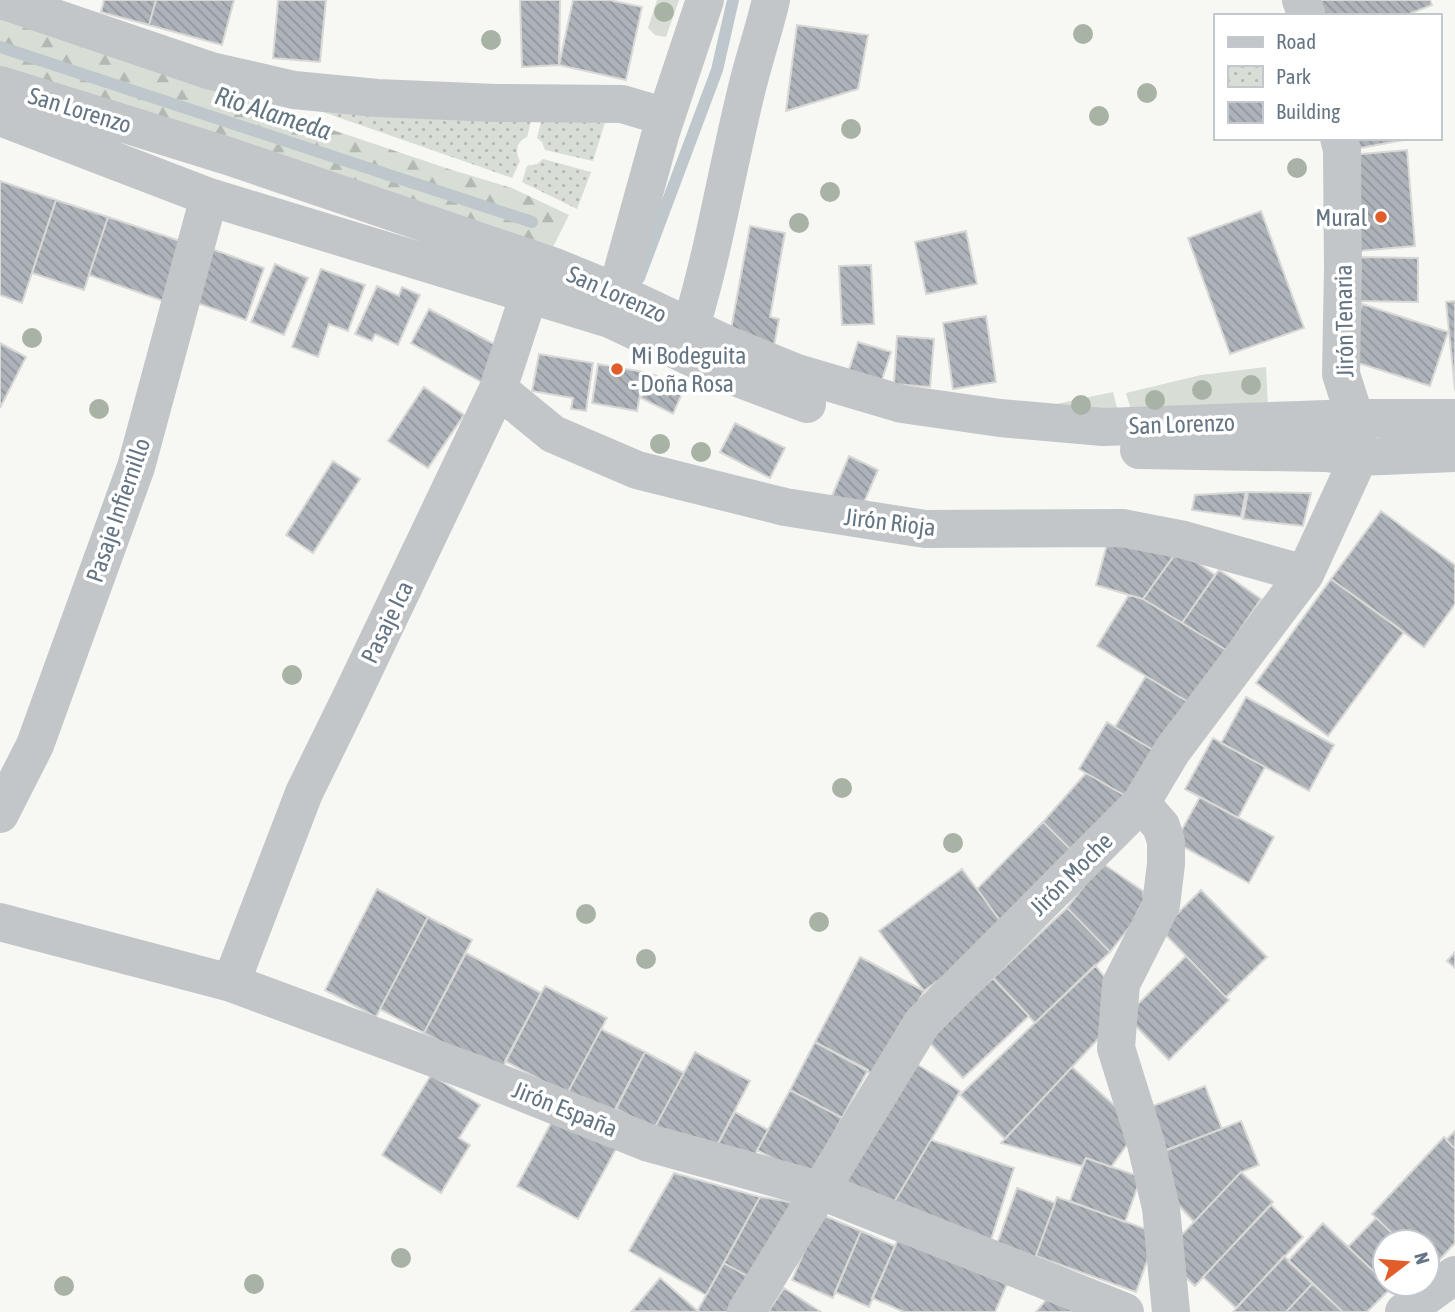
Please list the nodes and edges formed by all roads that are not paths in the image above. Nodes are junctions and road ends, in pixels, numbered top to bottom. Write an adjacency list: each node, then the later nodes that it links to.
1 (2, 0): 6 (street)
2 (705, 0): 6 (street)
3 (772, 0): 11 (street)
4 (0, 85): 9 (street, San Lorenzo)
5 (0, 117): 8 (street, San Lorenzo)
6 (666, 117): 10 (street)
7 (1340, 140): 13 (street, Jirón Tenaria)
8 (209, 197): 9 (street, San Lorenzo); 19 (street, Pasaje Infiernillo)
9 (535, 278): 10 (street, San Lorenzo); 12 (street, Pasaje Ica)
10 (613, 306): 11 (street, San Lorenzo)
11 (687, 340): 13 (street, San Lorenzo); 16 (street, San Lorenzo)
12 (498, 389): 17 (street, Jirón Rioja); 21 (street, Pasaje Ica)
13 (1355, 418): 14 (street, San Lorenzo); 16 (street)
14 (1455, 418)
15 (1455, 453): 16 (street, San Lorenzo)
16 (1359, 457): 17 (street, Jirón Moche)
17 (1305, 574): 18 (street, Jirón Moche)
18 (1141, 803): 22 (street, Jirón Moche); 26 (street)
19 (0, 814)
20 (0, 922): 21 (street, Jirón España)
21 (231, 983): 22 (street, Jirón España)
22 (819, 1190): 24 (street, Jirón Moche); 25 (street, Jirón España)
23 (1455, 1275): 27 (street)
24 (746, 1312)
25 (1125, 1312)
26 (1171, 1312)
27 (1404, 1312)

